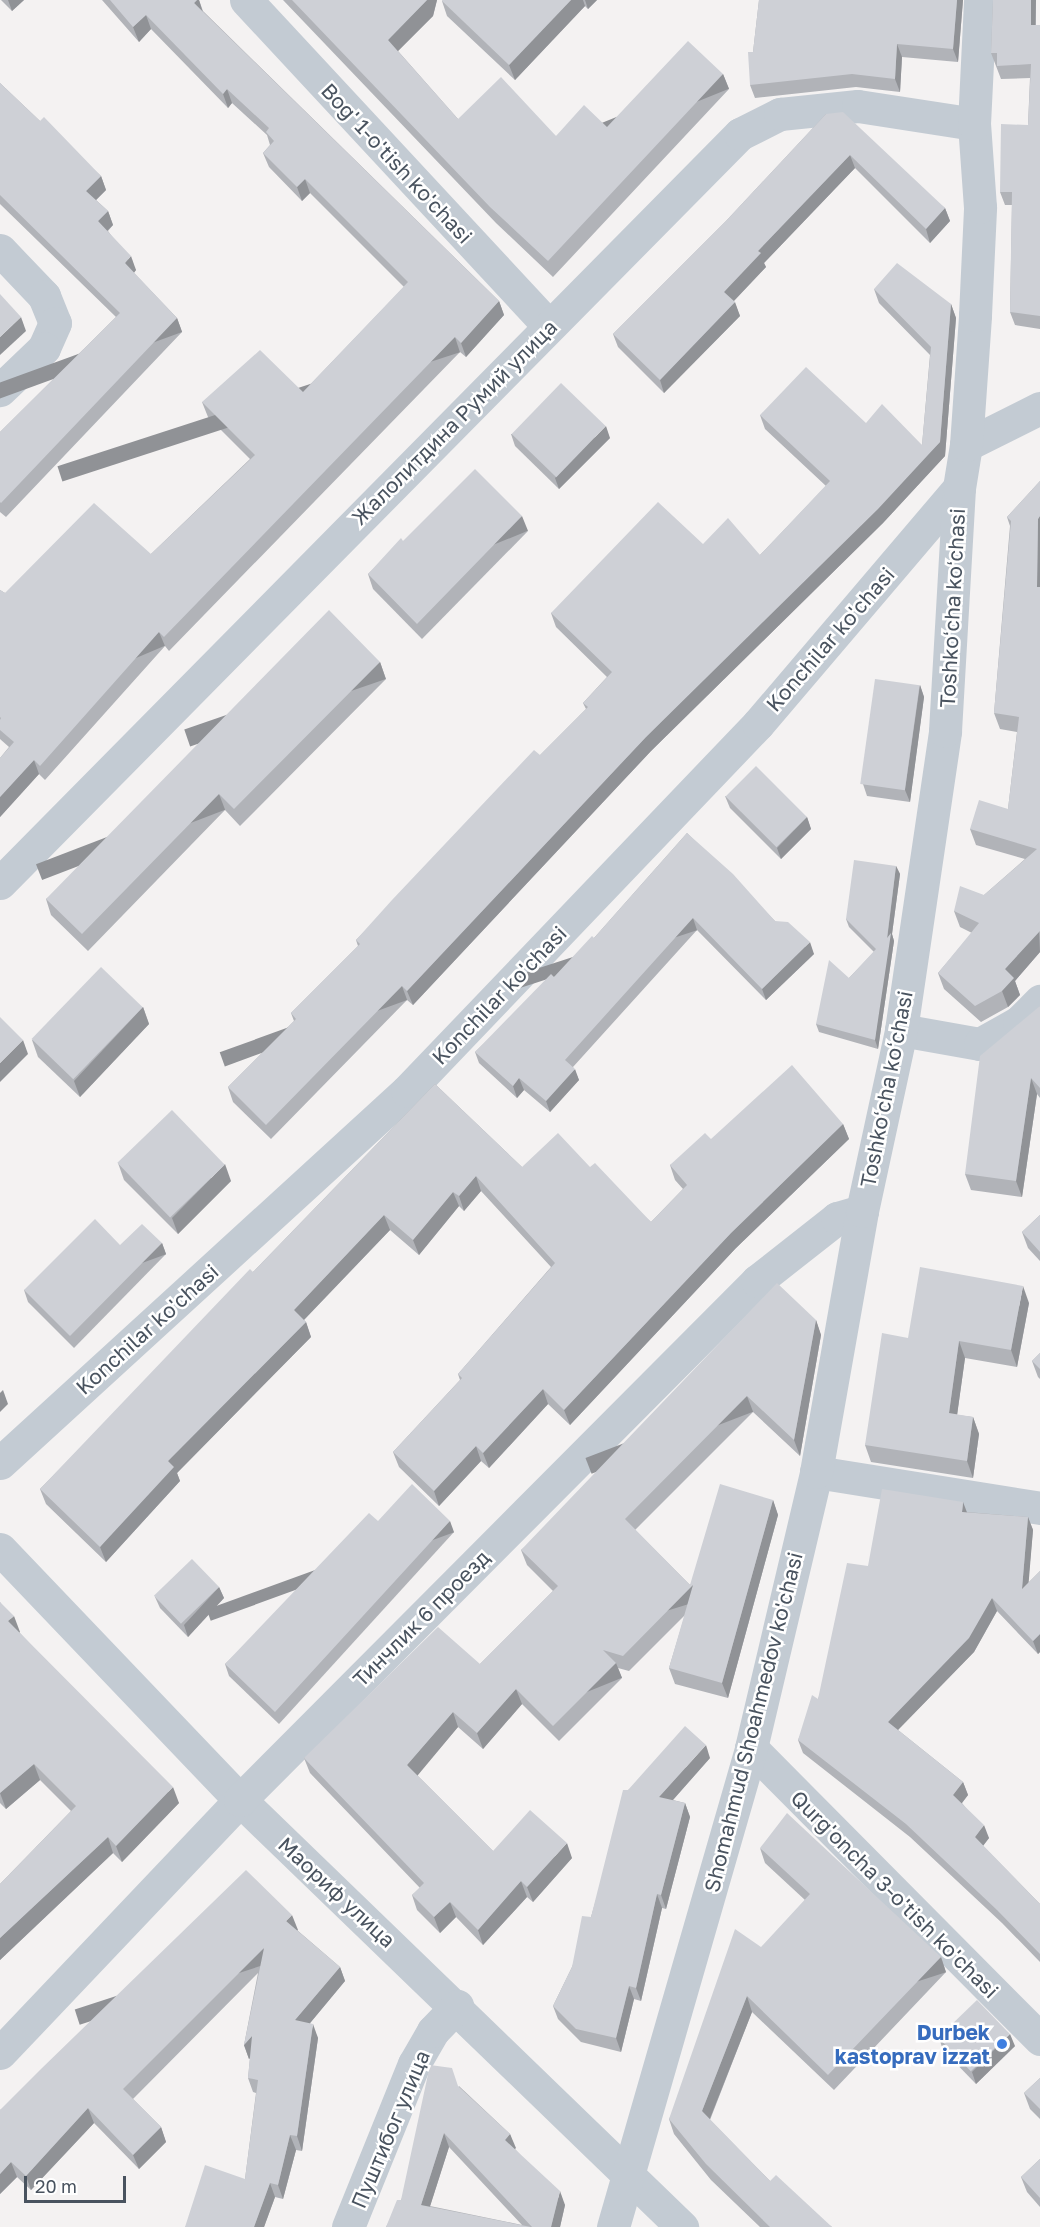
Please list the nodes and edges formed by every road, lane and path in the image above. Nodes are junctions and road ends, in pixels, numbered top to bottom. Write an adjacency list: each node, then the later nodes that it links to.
1 (246, 0): 5 (street, Bog' 1-o'tish ko'chasi)
2 (980, 0): 3 (street, Toshkoʻcha koʻchasi)
3 (974, 124): 5 (street, Жалолитдина Румий улица); 8 (street, Toshkoʻcha koʻchasi)
4 (0, 250): 6 (street)
5 (549, 326): 10 (street, Жалолитдина Румий улица)
6 (0, 390)
7 (1040, 408): 8 (street)
8 (966, 444): 9 (street, Toshkoʻcha koʻchasi)
9 (959, 488): 12 (street, Toshkoʻcha koʻchasi); 14 (street, Konchilar ko'chasi)
10 (0, 883)
11 (1040, 1001): 12 (street)
12 (901, 1030): 13 (street, Toshkoʻcha koʻchasi)
13 (862, 1211): 15 (street, Shomahmud Shoahmedov ko'chasi); 19 (street, Тинчлик 6 проезд)
14 (0, 1463)
15 (816, 1472): 16 (street); 18 (street, Shomahmud Shoahmedov ko'chasi)
16 (1040, 1508)
17 (0, 1549): 19 (street, Маориф улица)
18 (751, 1748): 21 (street, Qurg'oncha 3-o'tish ko'chasi); 23 (street, Shomahmud Shoahmedov ko'chasi)
19 (240, 1800): 20 (street, Маориф улица); 22 (street, Тинчлик 6 проезд)
20 (457, 2006): 23 (street, Маориф улица); 24 (street, Пуштибог улица)
21 (1040, 2039)
22 (0, 2053)
23 (628, 2172): 25 (street, Shomahmud Shoahmedov ko'chasi); 26 (street, Маориф улица)
24 (348, 2227)
25 (613, 2227)
26 (682, 2227)

